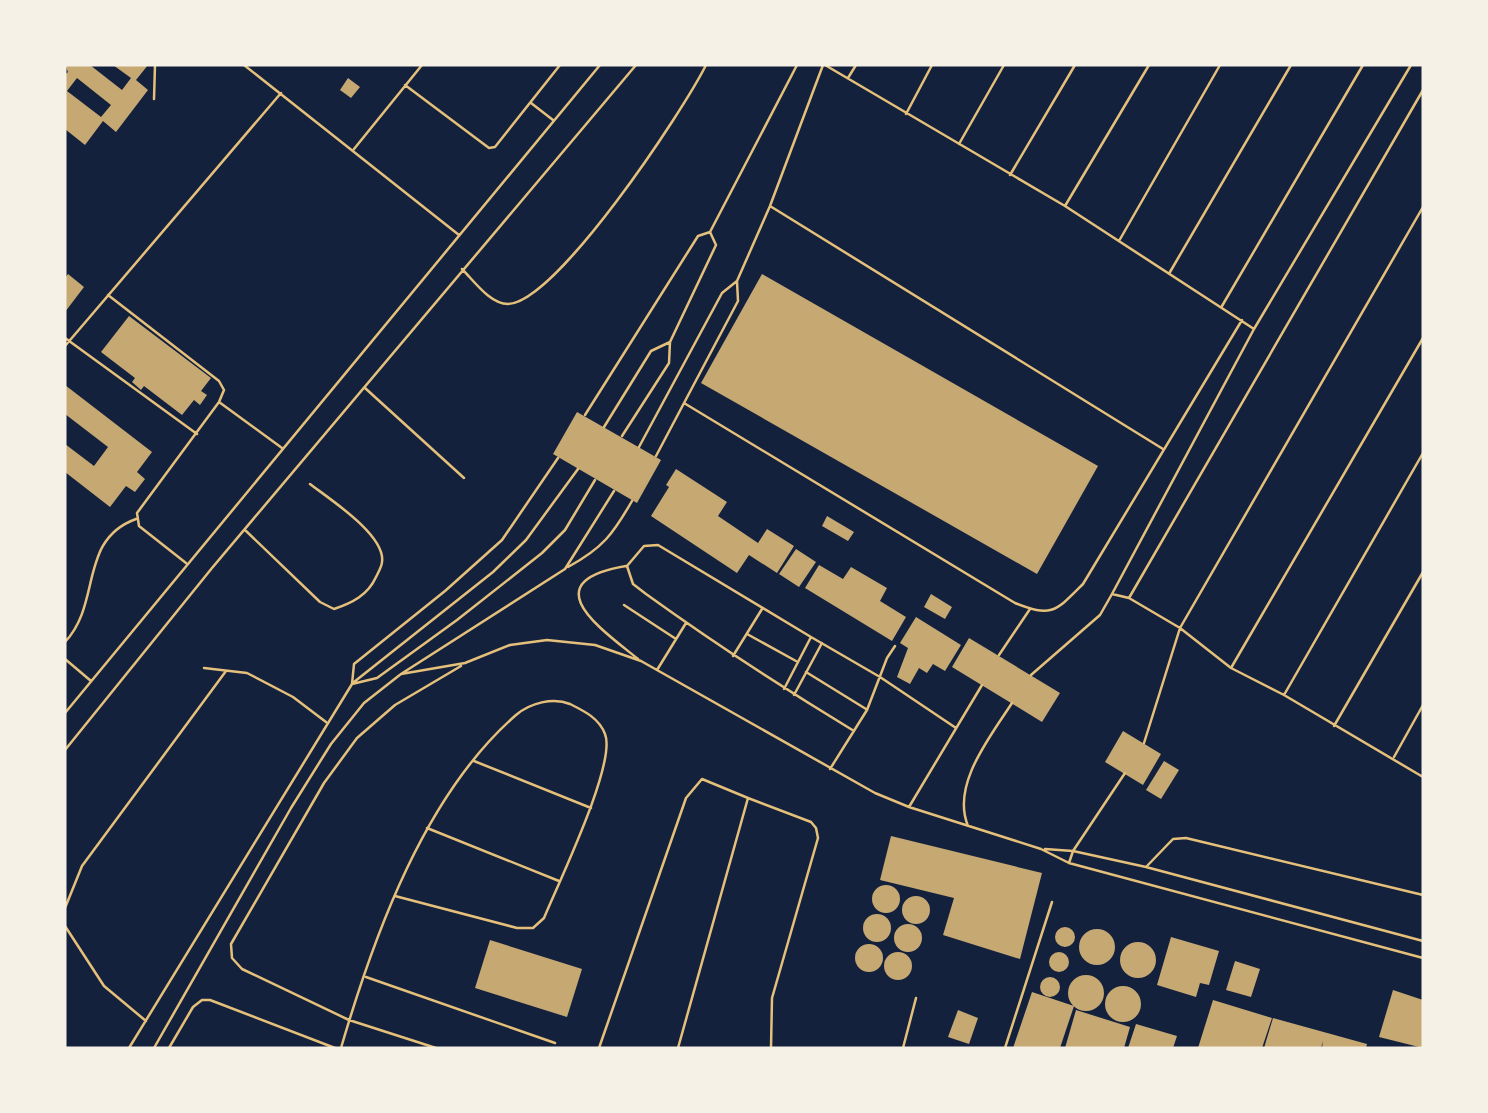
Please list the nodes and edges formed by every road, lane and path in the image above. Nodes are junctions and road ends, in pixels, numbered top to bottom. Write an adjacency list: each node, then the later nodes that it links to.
1 (155, 65): 23 (lane)
2 (244, 65): 22 (lane)
3 (422, 65): 20 (lane)
4 (560, 65): 24 (lane)
5 (600, 65): 26 (lane)
6 (636, 65): 36 (lane)
7 (706, 65): 36 (lane)
8 (797, 65): 33 (lane)
9 (824, 65): 19 (lane); 30 (lane)
10 (856, 65): 19 (lane)
11 (932, 65): 25 (lane)
12 (1004, 65): 27 (lane)
13 (1075, 65): 29 (lane)
14 (1149, 65): 31 (lane)
15 (1220, 65): 35 (lane)
16 (1291, 65): 37 (lane)
17 (1363, 65): 40 (lane)
18 (1411, 65): 42 (lane)
19 (848, 78): 25 (lane)
20 (405, 85): 24 (lane); 28 (lane)
21 (1423, 90): 74 (lane)
22 (281, 93): 28 (lane); 39 (lane)
23 (154, 99)
24 (531, 103): 26 (lane)
25 (906, 114): 27 (lane)
26 (552, 120): 34 (lane)
27 (959, 144): 29 (lane)
28 (354, 149): 34 (lane)
29 (1010, 175): 31 (lane)
30 (770, 206): 38 (lane); 57 (lane)
31 (1065, 206): 35 (lane)
32 (1423, 207): 79 (lane)
33 (710, 232): 46 (lane); 51 (lane)
34 (459, 235): 56 (lane)
35 (1119, 240): 37 (lane)
36 (462, 269): 48 (lane)
37 (1170, 272): 40 (lane)
38 (737, 281): 50 (lane); 55 (lane)
39 (108, 295): 45 (lane); 49 (lane)
40 (1222, 306): 41 (lane)
41 (1242, 320): 42 (lane); 57 (lane)
42 (1254, 329): 73 (lane)
43 (65, 338): 45 (lane)
44 (1423, 338): 93 (lane)
45 (71, 340): 47 (lane); 53 (lane)
46 (670, 342): 52 (lane); 54 (lane)
47 (65, 346)
48 (365, 388): 62 (lane); 68 (lane)
49 (219, 402): 53 (lane); 56 (lane)
50 (684, 403): 59 (lane); 77 (lane)
51 (585, 415)
52 (604, 427)
53 (197, 434): 67 (lane)
54 (622, 436)
55 (639, 447)
56 (282, 448): 69 (lane)
57 (1163, 449): 77 (lane)
58 (1423, 453): 105 (lane)
59 (656, 456)
60 (558, 458): 101 (lane)
61 (578, 469): 101 (lane)
62 (464, 478)
63 (595, 480): 101 (lane)
64 (310, 484): 68 (lane)
65 (614, 491): 71 (lane)
66 (632, 501): 71 (lane)
67 (136, 519): 69 (lane); 83 (lane)
68 (245, 530): 115 (lane)
69 (187, 564): 100 (lane)
70 (627, 566): 76 (lane); 78 (lane); 89 (lane)
71 (565, 569): 97 (lane)
72 (1423, 572): 111 (lane)
73 (1112, 594): 74 (lane); 98 (lane)
74 (1129, 598): 79 (lane)
75 (624, 605): 82 (lane)
76 (762, 609): 80 (lane); 81 (lane)
77 (1030, 609): 86 (lane)
78 (686, 623): 82 (lane); 87 (lane)
79 (1180, 628): 93 (lane); 114 (lane)
80 (747, 634): 87 (lane); 90 (lane)
81 (811, 637): 84 (lane); 90 (lane)
82 (676, 639): 94 (lane)
83 (65, 642)
84 (822, 643): 96 (lane); 99 (lane)
85 (895, 646): 99 (lane)
86 (999, 655)
87 (733, 656): 103 (lane)
88 (65, 659): 100 (lane)
89 (641, 661): 91 (lane); 94 (lane)
90 (797, 661): 103 (lane)
91 (465, 663): 97 (lane); 140 (lane)
92 (204, 668): 95 (lane)
93 (1231, 668): 105 (lane)
94 (657, 670): 118 (lane)
95 (226, 671): 110 (lane); 134 (lane)
96 (806, 672): 104 (lane); 108 (lane)
97 (401, 674): 144 (lane)
98 (1031, 675)
99 (880, 677): 108 (lane); 112 (lane)
100 (91, 681): 109 (lane)
101 (352, 684): 110 (lane)
102 (982, 685): 112 (lane)
103 (784, 689): 104 (lane)
104 (794, 695): 113 (lane)
105 (1284, 695): 111 (lane)
106 (1012, 703): 124 (lane)
107 (1423, 705): 116 (lane)
108 (867, 710): 113 (lane)
109 (65, 713)
110 (326, 722): 141 (lane)
111 (1334, 726): 116 (lane)
112 (956, 728): 122 (lane)
113 (854, 731): 118 (lane)
114 (1144, 743)
115 (65, 750)
116 (1393, 758): 120 (lane)
117 (474, 761): 123 (lane); 123 (lane); 125 (lane)
118 (830, 769): 122 (lane)
119 (1125, 774): 127 (lane)
120 (1423, 777)
121 (748, 798): 149 (lane); 150 (lane); 151 (lane)
122 (909, 807): 124 (lane)
123 (591, 808): 130 (lane)
124 (968, 827): 126 (lane)
125 (427, 828): 130 (lane); 132 (lane)
126 (1041, 849): 127 (lane); 128 (lane)
127 (1073, 851): 128 (lane); 129 (lane)
128 (1069, 863): 137 (lane)
129 (1146, 867): 131 (lane); 136 (lane)
130 (559, 881): 132 (lane)
131 (1423, 895)
132 (395, 896): 138 (lane)
133 (1052, 902): 153 (lane)
134 (65, 908)
135 (65, 926): 141 (lane)
136 (1423, 941)
137 (1423, 958)
138 (366, 977): 140 (lane); 142 (lane)
139 (916, 998): 152 (lane)
140 (349, 1020): 147 (lane); 148 (lane)
141 (146, 1021): 143 (lane)
142 (555, 1043)
143 (129, 1048)
144 (154, 1048)
145 (169, 1048): 146 (lane)
146 (335, 1048)
147 (341, 1048)
148 (436, 1048)
149 (599, 1048)
150 (678, 1048)
151 (771, 1048)
152 (903, 1048)
153 (1005, 1048)

